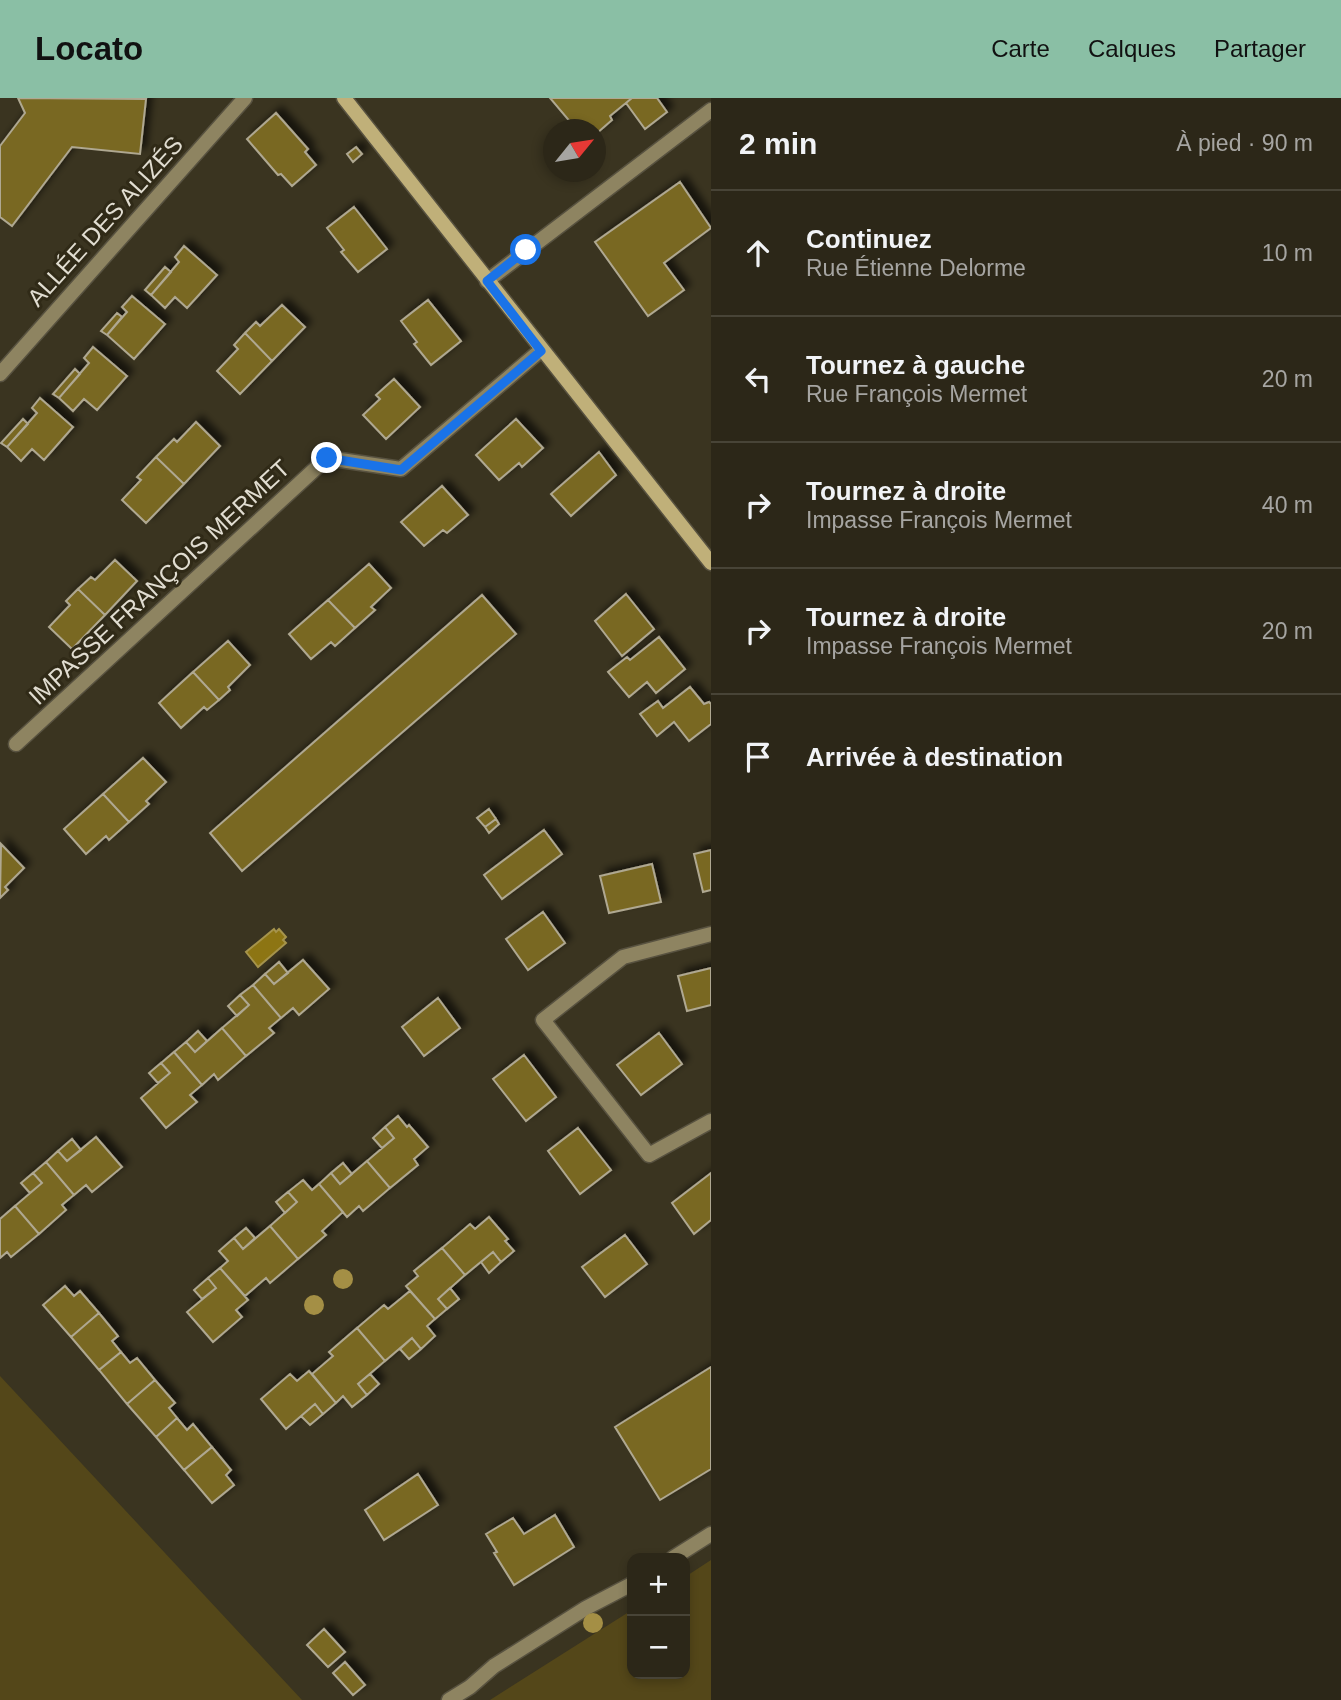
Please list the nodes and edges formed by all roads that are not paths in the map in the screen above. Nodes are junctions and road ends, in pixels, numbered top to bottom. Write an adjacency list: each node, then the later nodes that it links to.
1 (245, 98): 6 (street, ALLÉE DES ALIZÉS)
2 (344, 98): 4 (main road)
3 (711, 110): 4 (street)
4 (487, 281): 5 (main road)
5 (541, 351): 7 (main road); 8 (street, IMPASSE FRANÇOIS MERMET)
6 (0, 374)
7 (711, 564)
8 (16, 744)
9 (711, 934): 10 (street)
10 (711, 1121)
11 (711, 1534): 12 (street)
12 (681, 1553)
13 (627, 1587): 14 (street)
14 (449, 1700)

